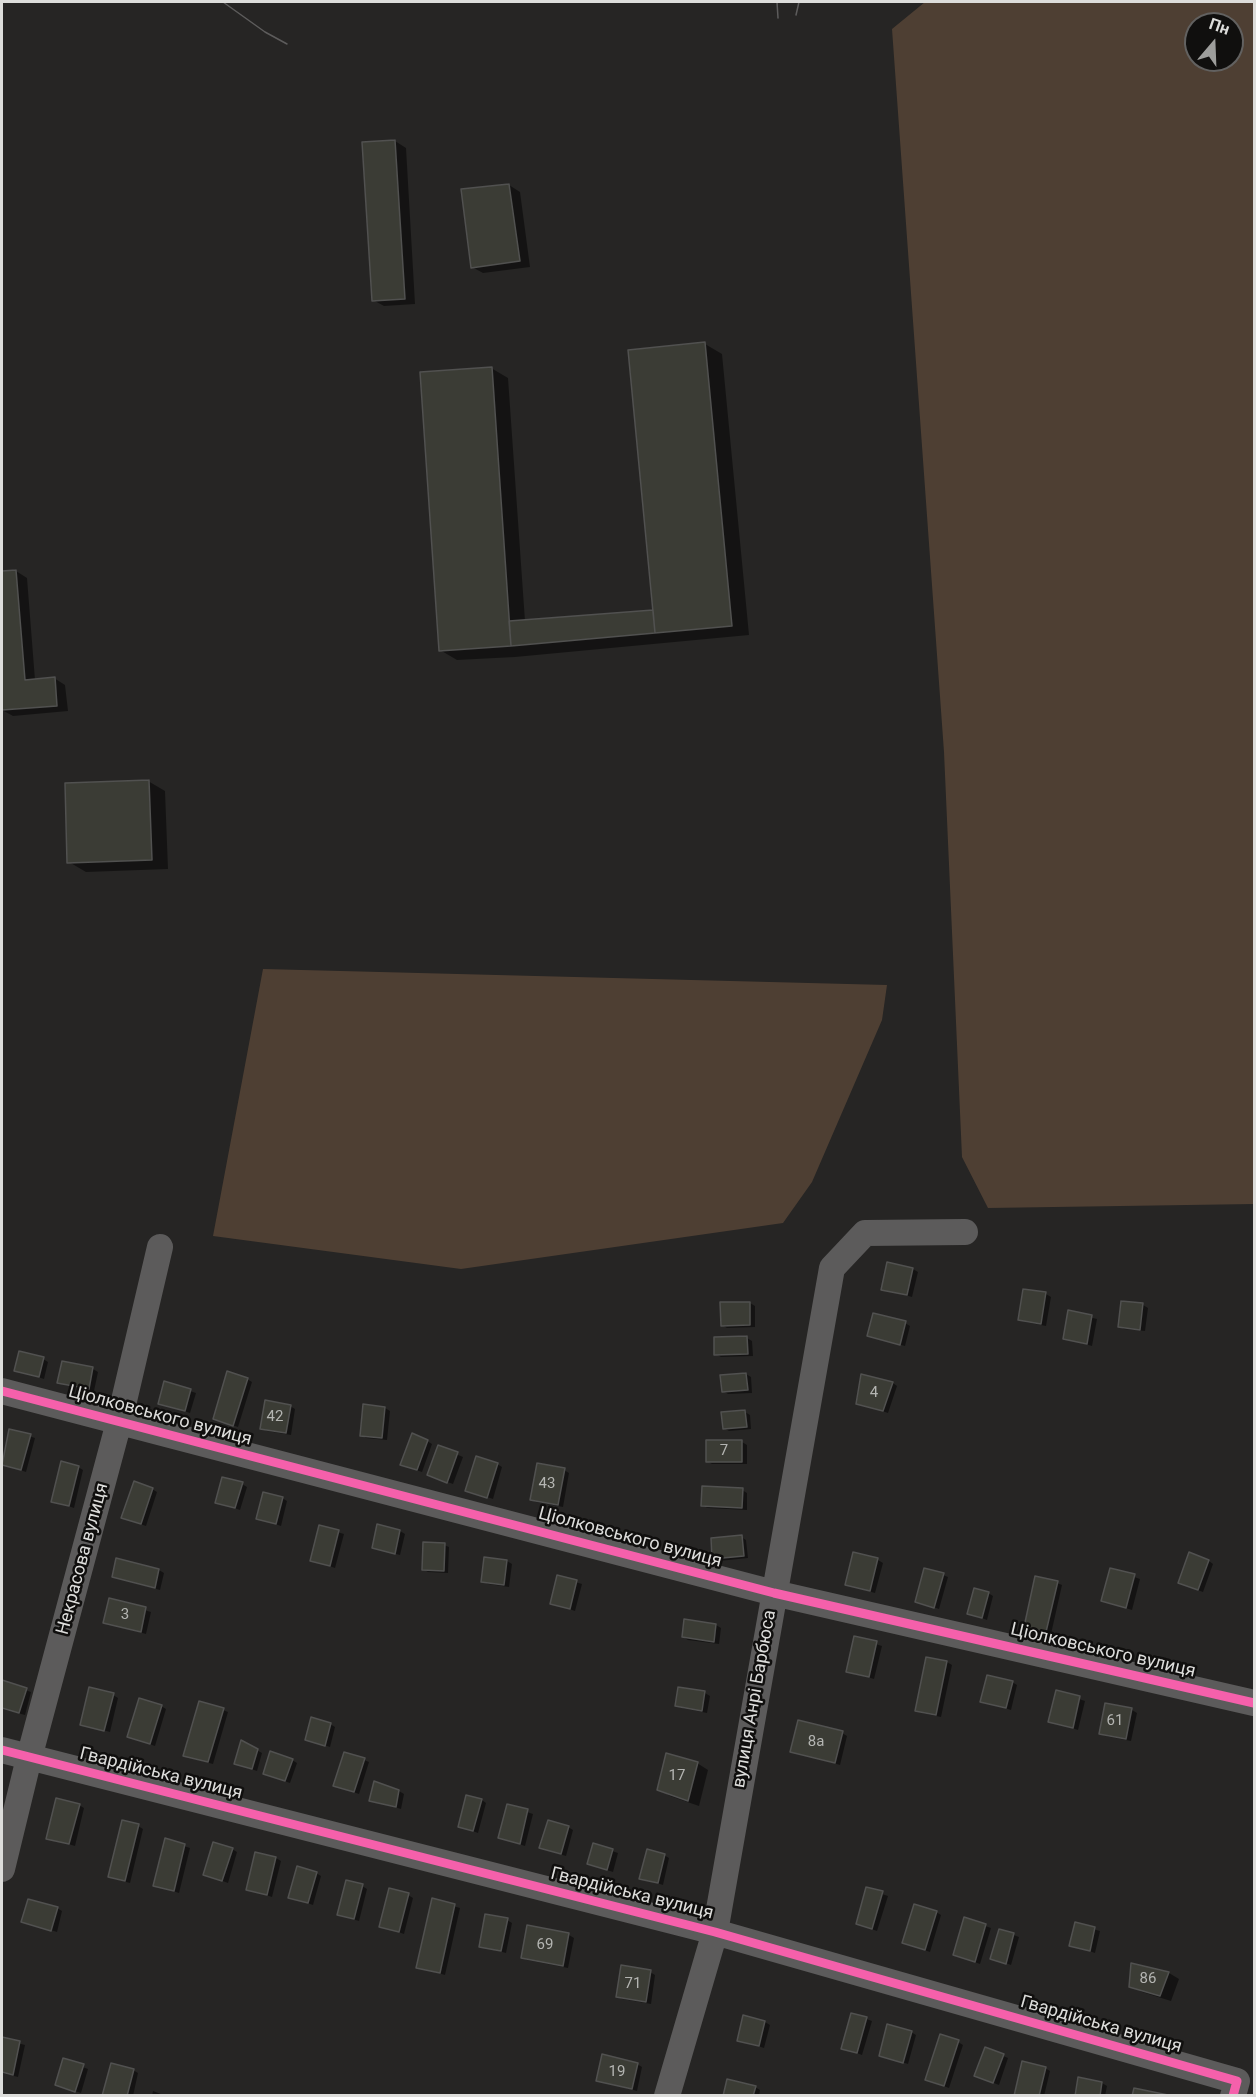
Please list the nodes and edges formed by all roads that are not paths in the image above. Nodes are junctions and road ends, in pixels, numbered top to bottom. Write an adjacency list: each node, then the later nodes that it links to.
1 (965, 1232): 5 (street, вулиця Анрі Барбюса)
2 (160, 1247): 4 (street, Некрасова вулиця)
3 (2, 1391): 4 (street, Ціолковського вулиця)
4 (119, 1422): 5 (street, Ціолковського вулиця); 8 (street, Некрасова вулиця)
5 (774, 1593): 6 (street, Ціолковського вулиця); 10 (street, вулиця Анрі Барбюса)
6 (1254, 1703)
7 (2, 1750): 8 (street, Гвардійська вулиця)
8 (29, 1758): 9 (street, Некрасова вулиця); 10 (street, Гвардійська вулиця)
9 (2, 1869)
10 (715, 1932): 11 (street, вулиця Анрі Барбюса); 12 (street, Гвардійська вулиця)
11 (667, 2096)
12 (1233, 2096)

